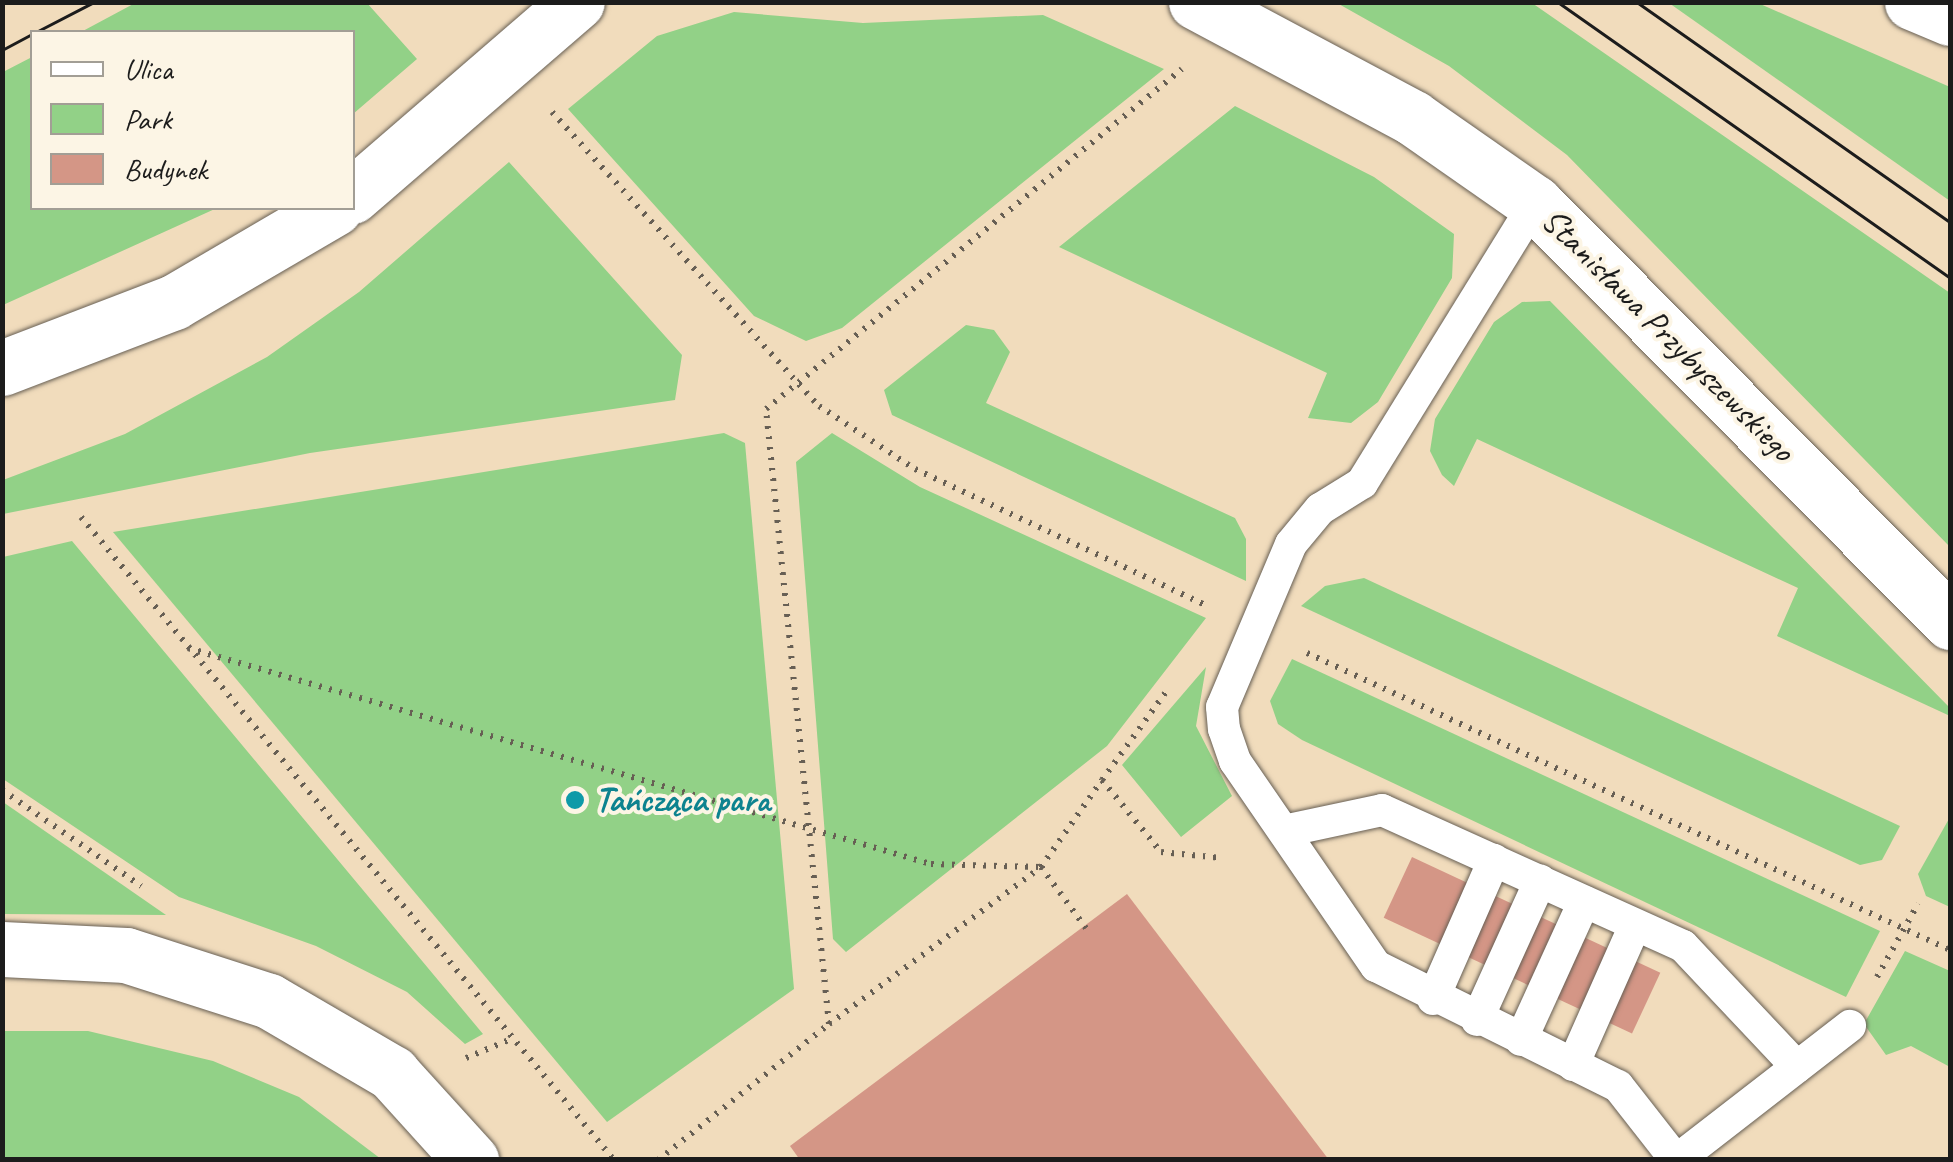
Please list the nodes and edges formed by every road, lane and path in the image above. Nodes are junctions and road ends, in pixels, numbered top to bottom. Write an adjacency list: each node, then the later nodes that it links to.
1 (577, 2): 5 (main road)
2 (1912, 2): 4 (main road)
3 (1213, 11): 7 (main road, Stanisława Przybyszewskiego); 10 (path)
4 (1950, 18)
5 (509, 64): 6 (main road); 10 (path)
6 (355, 193)
7 (1536, 203): 12 (main road, Stanisława Przybyszewskiego); 13 (lane)
8 (333, 210): 9 (main road)
9 (2, 368)
10 (792, 383): 13 (path); 15 (path)
11 (81, 517): 14 (path)
12 (1950, 622)
13 (1251, 628): 16 (lane); 25 (path)
14 (188, 648): 15 (path); 36 (path)
15 (804, 823): 19 (path); 30 (path)
16 (1284, 831): 18 (lane); 28 (lane)
17 (1222, 858): 19 (path)
18 (1494, 860): 20 (lane); 28 (lane)
19 (1041, 867): 24 (path); 30 (path)
20 (1540, 881): 21 (lane); 29 (lane)
21 (1584, 902): 23 (lane); 32 (lane)
22 (1918, 904): 25 (path)
23 (1634, 925): 33 (lane); 34 (lane)
24 (1086, 928)
25 (1904, 928): 27 (path); 31 (path)
26 (2, 949): 35 (main road)
27 (1950, 950)
28 (1433, 999): 29 (lane)
29 (1477, 1020): 32 (lane)
30 (829, 1024): 37 (path)
31 (1850, 1026): 34 (lane)
32 (1522, 1040): 33 (lane)
33 (1573, 1065): 38 (lane)
34 (1797, 1066): 38 (lane)
35 (471, 1160)
36 (614, 1160)
37 (658, 1160)
38 (1676, 1160)

